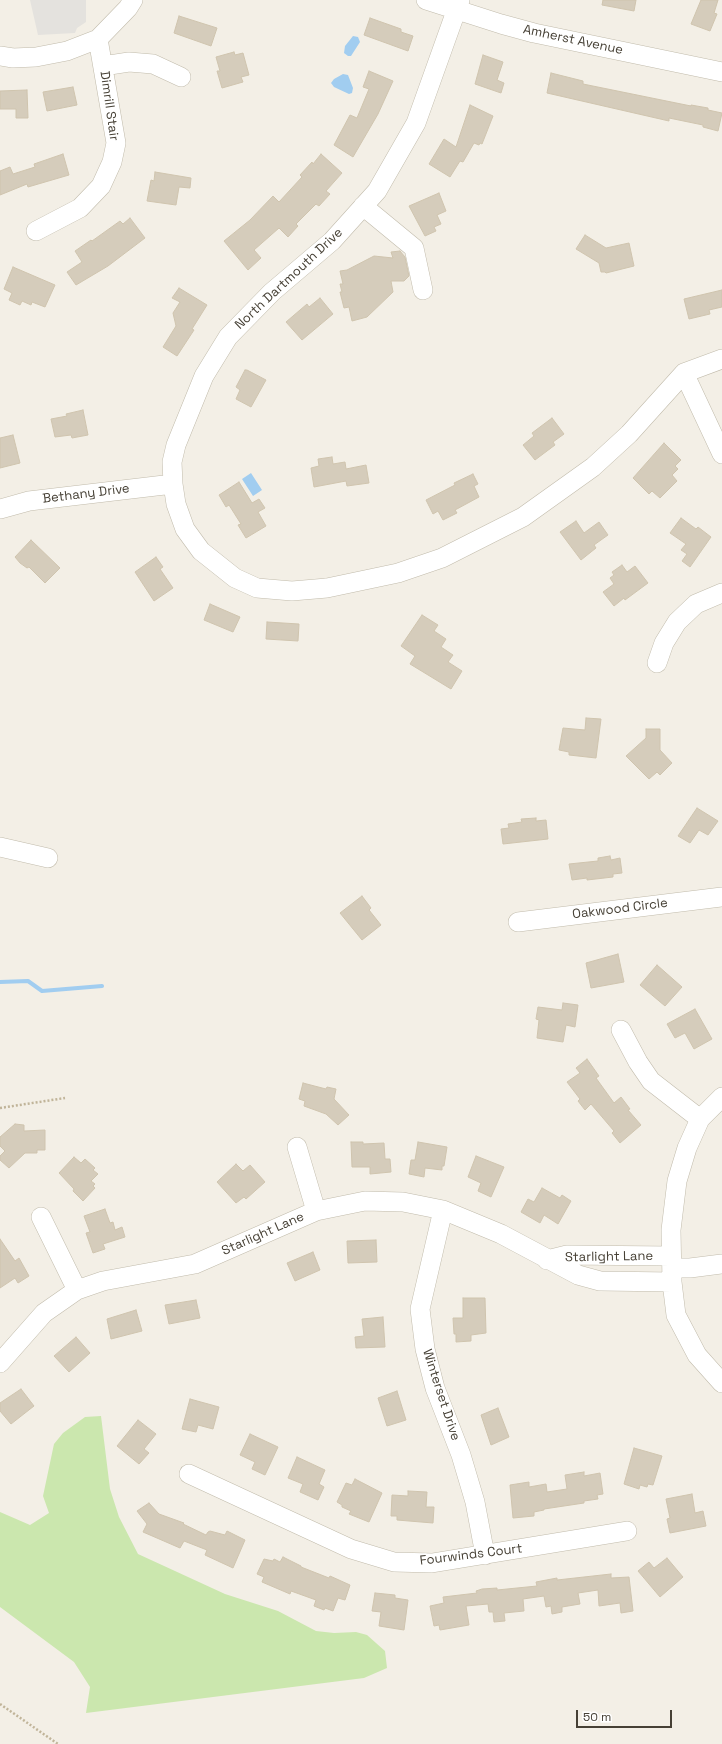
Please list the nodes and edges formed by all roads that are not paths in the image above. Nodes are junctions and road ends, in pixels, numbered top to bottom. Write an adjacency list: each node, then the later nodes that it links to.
1 (133, 0): 4 (street)
2 (426, 0): 3 (street, Amherst Avenue)
3 (458, 5): 7 (street, Amherst Avenue); 9 (street, North Dartmouth Drive)
4 (98, 39): 5 (street); 6 (street, Dimrill Stair)
5 (0, 56)
6 (103, 66): 8 (street); 10 (street, Dimrill Stair)
7 (722, 72)
8 (181, 77)
9 (363, 206): 11 (street); 15 (street, North Dartmouth Drive)
10 (36, 231)
11 (423, 290)
12 (722, 359): 13 (street, North Dartmouth Drive)
13 (684, 373): 14 (street); 15 (street, North Dartmouth Drive)
14 (722, 454)
15 (173, 484): 16 (street, Bethany Drive)
16 (0, 509)
17 (722, 593): 18 (street)
18 (657, 663)
19 (0, 847): 20 (street)
20 (48, 858)
21 (722, 897): 22 (street, Oakwood Circle)
22 (518, 922)
23 (621, 1030): 25 (street)
24 (722, 1097): 25 (street)
25 (700, 1119): 32 (street)
26 (297, 1147): 28 (street)
27 (443, 1210): 28 (street, Starlight Lane); 30 (street, Starlight Lane); 38 (street, Winterset Drive)
28 (316, 1211): 33 (street, Starlight Lane)
29 (41, 1217): 33 (street)
30 (547, 1260): 32 (street, Starlight Lane); 32 (street, Starlight Lane)
31 (722, 1264): 32 (street)
32 (672, 1269): 35 (street)
33 (77, 1290): 34 (street, Starlight Lane)
34 (0, 1363)
35 (722, 1383)
36 (189, 1474): 38 (street, Fourwinds Court)
37 (627, 1531): 38 (street, Fourwinds Court)
38 (485, 1555)

